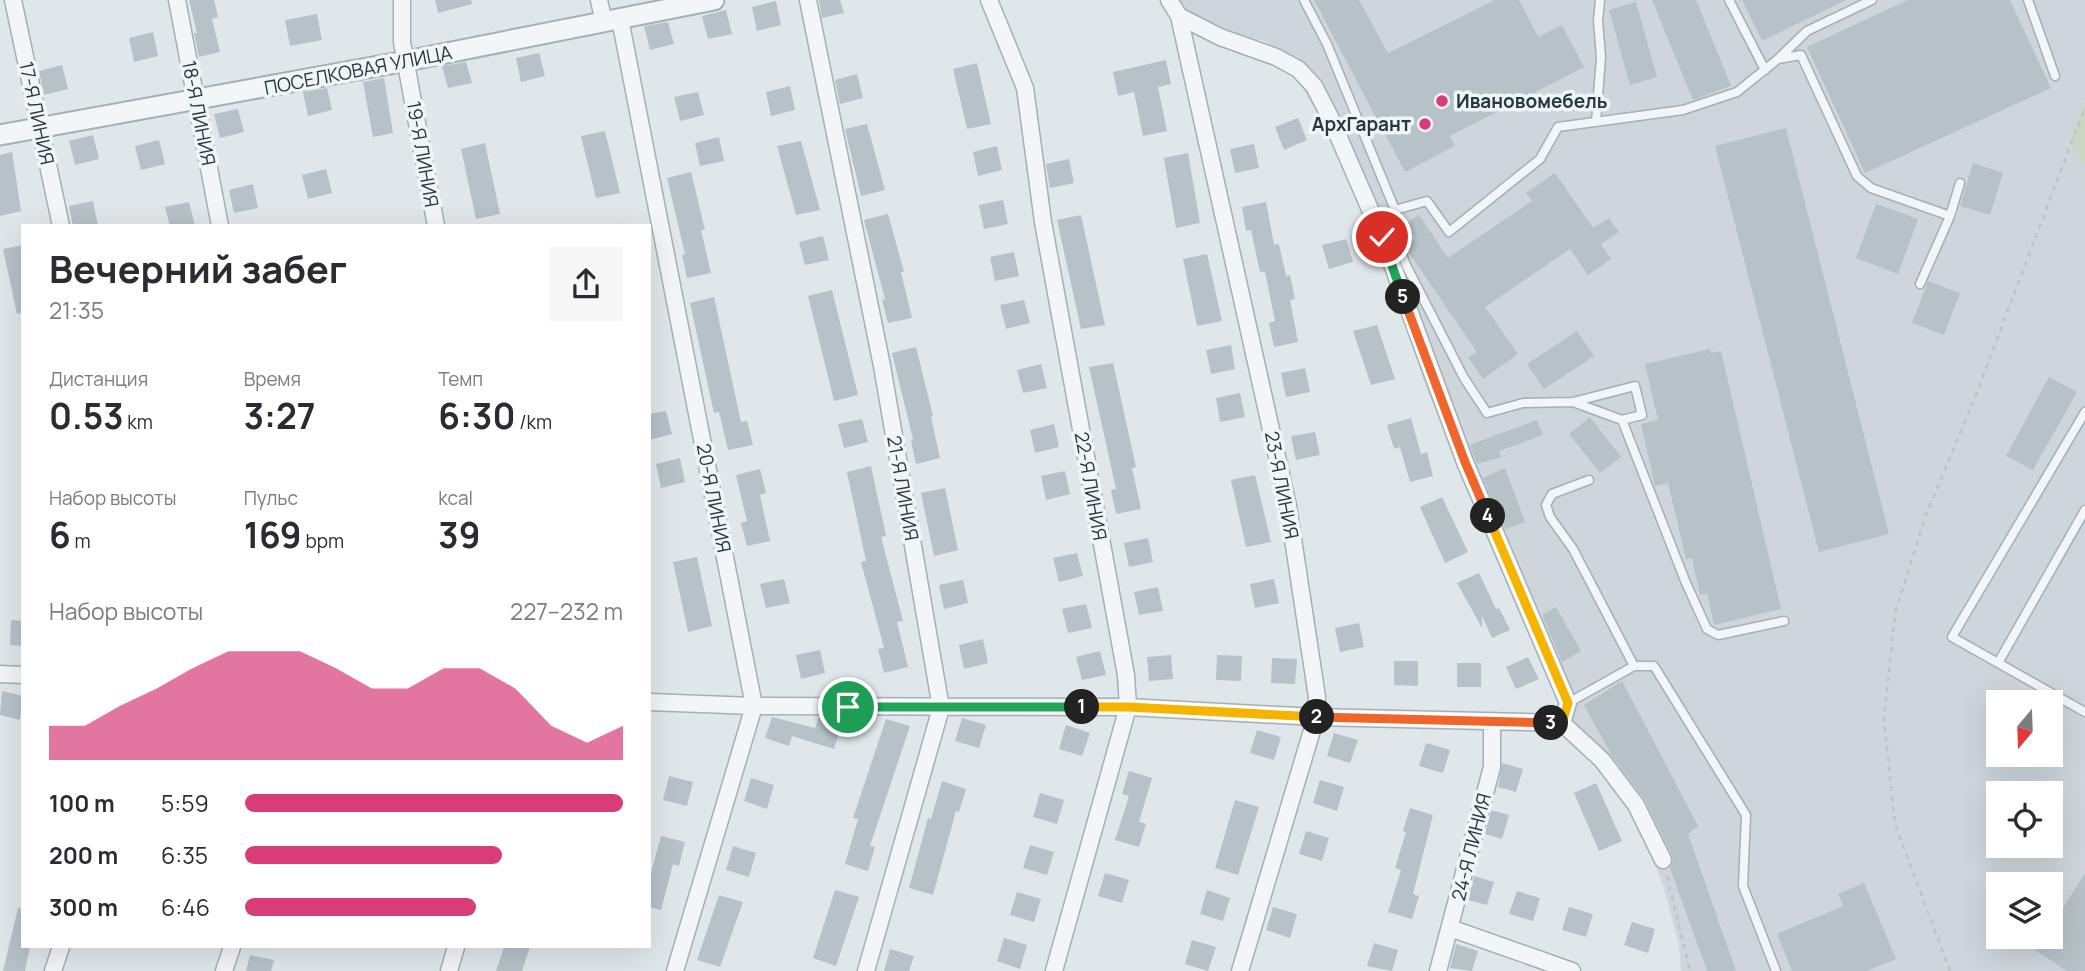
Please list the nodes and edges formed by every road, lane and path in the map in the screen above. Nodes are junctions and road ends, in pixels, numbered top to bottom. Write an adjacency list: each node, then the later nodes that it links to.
1 (13, 0): 24 (street, 17-Я ЛИНИЯ)
2 (177, 0): 21 (street, 18-Я ЛИНИЯ)
3 (402, 0): 18 (street, 19-Я ЛИНИЯ)
4 (599, 0): 16 (street, 20-Я ЛИНИЯ)
5 (714, 0): 14 (street, ПОСЕЛКОВАЯ УЛИЦА)
6 (808, 0): 47 (street, 21-Я ЛИНИЯ)
7 (989, 0): 46 (street, 22-Я ЛИНИЯ)
8 (1169, 0): 15 (street, 23-Я ЛИНИЯ)
9 (1304, 0): 27 (lane)
10 (1600, 0): 23 (lane)
11 (1729, 0): 19 (lane)
12 (1872, 0): 17 (lane)
13 (2028, 0): 20 (lane)
14 (673, 4): 16 (street, ПОСЕЛКОВАЯ УЛИЦА)
15 (1179, 16): 44 (street); 49 (street, 23-Я ЛИНИЯ)
16 (612, 21): 18 (street, ПОСЕЛКОВАЯ УЛИЦА); 45 (street, 20-Я ЛИНИЯ)
17 (1778, 59): 19 (lane); 28 (lane)
18 (406, 61): 21 (street, ПОСЕЛКОВАЯ УЛИЦА); 31 (street, 19-Я ЛИНИЯ)
19 (1765, 70): 23 (lane)
20 (2055, 76)
21 (197, 100): 24 (street, ПОСЕЛКОВАЯ УЛИЦА); 30 (street, 18-Я ЛИНИЯ)
22 (2085, 107): 68 (path)
23 (1596, 122): 27 (lane)
24 (41, 127): 25 (street, ПОСЕЛКОВАЯ УЛИЦА); 29 (street, 17-Я ЛИНИЯ)
25 (0, 135)
26 (1960, 183): 28 (lane)
27 (1395, 210): 33 (lane)
28 (1950, 216): 32 (lane)
29 (61, 224)
30 (220, 224)
31 (436, 224)
32 (1920, 284)
33 (1573, 402): 35 (lane); 35 (lane)
34 (2085, 412): 39 (lane)
35 (1622, 420): 38 (lane)
36 (1589, 480): 40 (lane)
37 (2085, 510): 39 (lane)
38 (1784, 621)
39 (1998, 663): 48 (lane)
40 (1634, 666): 44 (lane); 67 (lane)
41 (0, 674): 42 (street)
42 (21, 675)
43 (651, 702): 45 (street)
44 (1568, 703): 51 (street)
45 (754, 706): 47 (street); 60 (street, 20-Я ЛИНИЯ)
46 (1128, 707): 47 (street); 49 (street); 62 (street, 22-Я ЛИНИЯ)
47 (941, 708): 61 (street, 21-Я ЛИНИЯ)
48 (2085, 712)
49 (1316, 717): 50 (street); 63 (street, 23-Я ЛИНИЯ)
50 (1492, 721): 51 (street); 53 (street, 24-Я ЛИНИЯ)
51 (1562, 723): 52 (street)
52 (1663, 860): 66 (path)
53 (1450, 928): 64 (street, 24-Я ЛИНИЯ); 65 (street)
54 (61, 948): 57 (street)
55 (232, 948): 58 (street)
56 (456, 948): 59 (street)
57 (53, 971)
58 (224, 971)
59 (449, 971)
60 (676, 971)
61 (866, 971)
62 (1054, 971)
63 (1240, 971)
64 (1438, 971)
65 (1572, 971)
66 (1690, 971)
67 (1776, 971)
68 (1950, 971)

